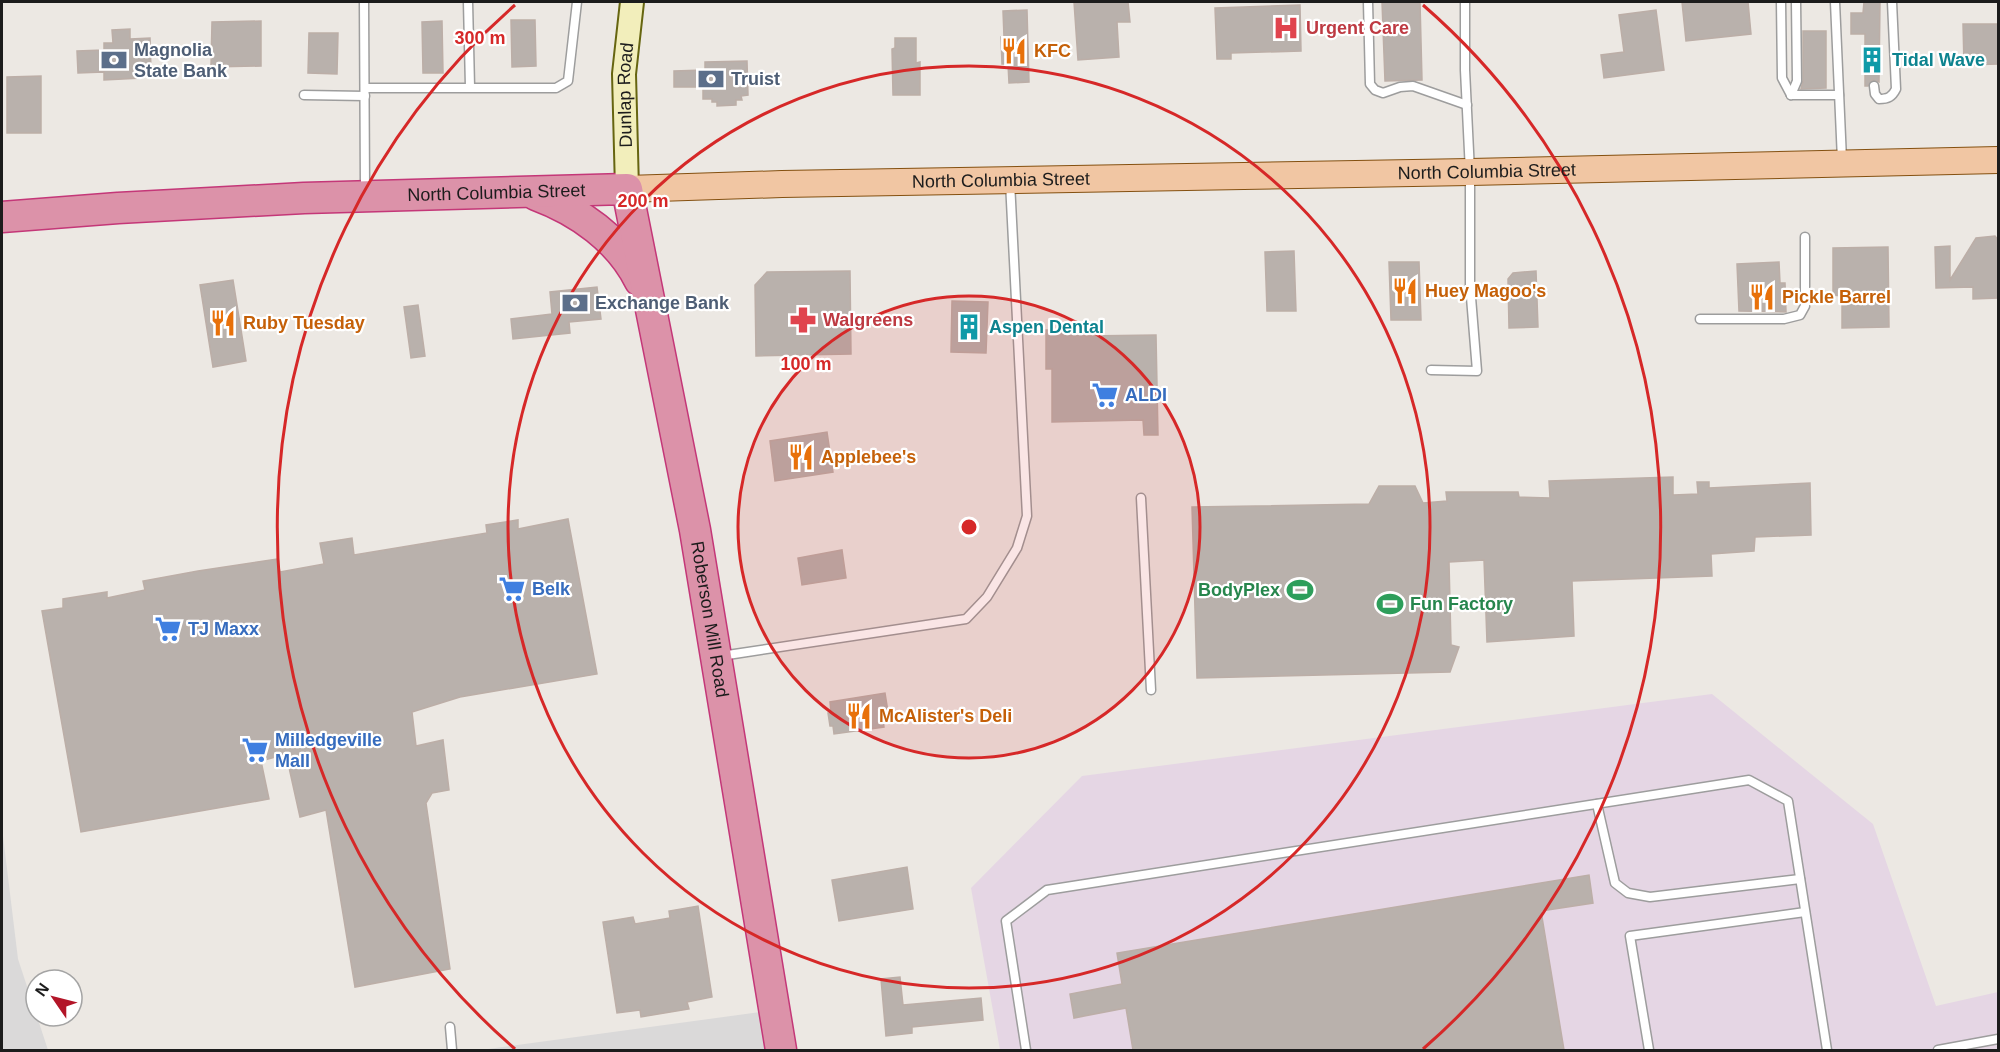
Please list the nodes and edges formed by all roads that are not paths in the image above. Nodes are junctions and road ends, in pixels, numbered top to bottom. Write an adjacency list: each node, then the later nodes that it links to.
1 (364, 2): 13 (lane)
2 (468, 2): 12 (lane)
3 (577, 2): 12 (lane)
4 (632, 2): 22 (main road, Dunlap Road)
5 (1368, 2): 17 (lane)
6 (1465, 2): 17 (lane)
7 (1781, 2): 15 (lane)
8 (1796, 2): 15 (lane)
9 (1835, 2): 16 (lane)
10 (1892, 2): 11 (lane)
11 (1874, 86)
12 (470, 87): 13 (lane)
13 (365, 92): 14 (lane); 24 (lane)
14 (304, 95)
15 (1791, 95): 16 (lane)
16 (1839, 95): 19 (lane)
17 (1467, 105): 20 (lane)
18 (1998, 160): 19 (main road, North Columbia Street)
19 (1843, 164): 20 (main road, North Columbia Street)
20 (1470, 172): 21 (main road, North Columbia Street); 29 (lane)
21 (1010, 180): 22 (main road, North Columbia Street); 31 (lane)
22 (627, 189): 23 (highway, North Columbia Street); 27 (highway, Roberson Mill Road)
23 (528, 192): 24 (highway, North Columbia Street); 27 (highway)
24 (365, 196): 25 (highway, North Columbia Street)
25 (2, 217)
26 (1805, 237): 28 (lane)
27 (649, 299): 31 (highway, Roberson Mill Road)
28 (1700, 319)
29 (1431, 370)
30 (1141, 498): 32 (lane)
31 (717, 656): 39 (highway, Roberson Mill Road)
32 (1151, 690)
33 (1597, 804): 34 (lane); 34 (lane); 40 (lane)
34 (1800, 879): 35 (lane)
35 (1805, 912): 41 (lane); 42 (lane)
36 (450, 1027): 38 (lane)
37 (1998, 1039): 43 (lane)
38 (452, 1050)
39 (781, 1050)
40 (1026, 1050)
41 (1649, 1050)
42 (1827, 1050)
43 (1938, 1050)

